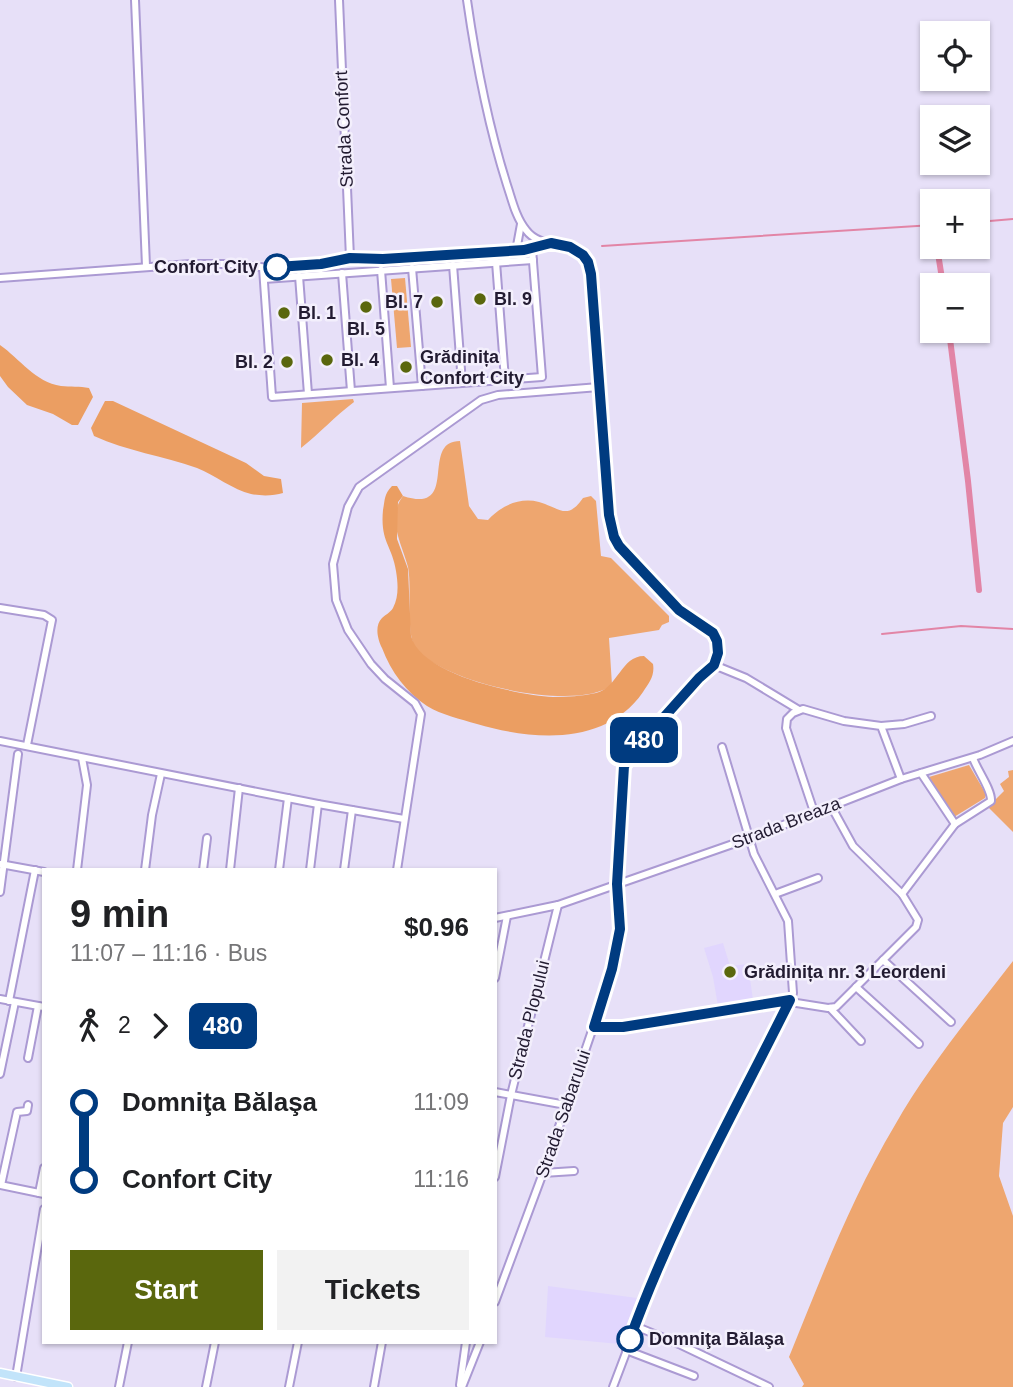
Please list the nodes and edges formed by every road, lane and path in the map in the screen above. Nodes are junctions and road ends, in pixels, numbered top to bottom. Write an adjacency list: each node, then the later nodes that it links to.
1 (135, 0): 14 (street)
2 (339, 0): 9 (street, Strada Confort)
3 (467, 0): 4 (street)
4 (521, 222): 5 (street); 8 (street)
5 (530, 235): 6 (street); 7 (street)
6 (551, 243): 7 (street); 25 (street)
7 (528, 249): 8 (street); 11 (street)
8 (516, 251): 10 (street)
9 (350, 258): 10 (street); 15 (street)
10 (407, 258): 16 (street)
11 (533, 260): 12 (street); 22 (street)
12 (496, 262): 13 (street); 22 (street)
13 (453, 265): 16 (street); 23 (street)
14 (146, 266): 15 (street); 20 (street)
15 (263, 268): 21 (street)
16 (410, 268): 17 (street); 24 (street)
17 (381, 270): 18 (street); 26 (street)
18 (342, 273): 19 (street); 27 (street)
19 (299, 276): 21 (street); 28 (street)
20 (0, 278)
21 (264, 278): 28 (street)
22 (505, 380): 23 (street)
23 (462, 383): 24 (street)
24 (422, 386): 26 (street)
25 (598, 387): 30 (street); 50 (street)
26 (390, 388): 27 (street)
27 (351, 391): 28 (street)
28 (309, 394)
29 (0, 608): 36 (street)
30 (714, 665): 31 (street); 66 (street, Strada Sabarului)
31 (799, 710): 33 (street); 49 (street)
32 (932, 716): 33 (street)
33 (881, 726): 43 (street)
34 (0, 741): 36 (street)
35 (1013, 741): 40 (street, Strada Breaza)
36 (27, 745): 39 (street)
37 (722, 747): 53 (street)
38 (18, 754): 54 (street)
39 (82, 758): 42 (street); 55 (street)
40 (973, 758): 41 (street, Strada Breaza); 51 (street)
41 (921, 773): 43 (street, Strada Breaza); 51 (street)
42 (161, 774): 44 (street); 56 (street)
43 (901, 779): 47 (street, Strada Breaza)
44 (239, 788): 45 (street); 58 (street)
45 (288, 798): 46 (street); 59 (street)
46 (318, 804): 48 (street); 60 (street)
47 (831, 806): 49 (street, Strada Breaza); 69 (street)
48 (352, 810): 50 (street); 61 (street)
49 (814, 812): 53 (street, Strada Breaza)
50 (404, 819): 62 (street)
51 (955, 824): 69 (street)
52 (207, 838): 57 (street)
53 (750, 838): 66 (street, Strada Breaza); 68 (street)
54 (2, 864): 63 (street); 67 (street)
55 (77, 868)
56 (145, 868)
57 (203, 868)
58 (230, 868)
59 (279, 868)
60 (310, 868)
61 (344, 868)
62 (397, 868)
63 (35, 870): 64 (street); 78 (street)
64 (42, 872)
65 (818, 878): 68 (street)
66 (617, 884): 70 (street, Strada Breaza); 82 (street, Strada Sabarului)
67 (0, 892)
68 (775, 894): 77 (street)
69 (902, 894): 73 (street)
70 (558, 905): 71 (street, Strada Breaza); 88 (street, Strada Plopului)
71 (507, 916): 72 (street, Strada Breaza); 74 (street)
72 (497, 918)
73 (883, 960): 75 (street); 81 (street)
74 (497, 968)
75 (856, 987): 80 (street); 84 (street)
76 (0, 999): 78 (street)
77 (790, 1000): 80 (street); 82 (street); 98 (street)
78 (12, 1001): 79 (street); 86 (street)
79 (41, 1007): 85 (street)
80 (830, 1008): 83 (street)
81 (951, 1022)
82 (594, 1027): 89 (street, Strada Sabarului)
83 (861, 1041)
84 (919, 1044)
85 (28, 1058)
86 (0, 1074)
87 (497, 1092): 88 (street)
88 (511, 1095): 89 (street); 91 (street, Strada Plopului)
89 (566, 1105): 93 (street, Strada Sabarului)
90 (18, 1110): 94 (street)
91 (497, 1167)
92 (574, 1171): 93 (street)
93 (543, 1173): 97 (street, Strada Sabarului)
94 (1, 1185): 95 (street)
95 (41, 1194)
96 (42, 1221): 110 (street)
97 (497, 1297)
98 (635, 1326): 105 (street); 118 (street)
99 (128, 1344): 112 (street)
100 (215, 1344): 113 (street)
101 (298, 1344): 114 (street)
102 (382, 1344): 115 (street)
103 (466, 1344): 106 (street)
104 (479, 1344): 107 (street)
105 (626, 1350): 109 (street); 117 (street)
106 (463, 1360): 107 (street); 116 (street)
107 (472, 1363): 116 (street)
108 (0, 1373): 110 (main road)
109 (694, 1376)
110 (16, 1377): 111 (main road)
111 (68, 1387)
112 (119, 1387)
113 (206, 1387)
114 (289, 1387)
115 (374, 1387)
116 (461, 1387)
117 (613, 1387)
118 (769, 1387)

